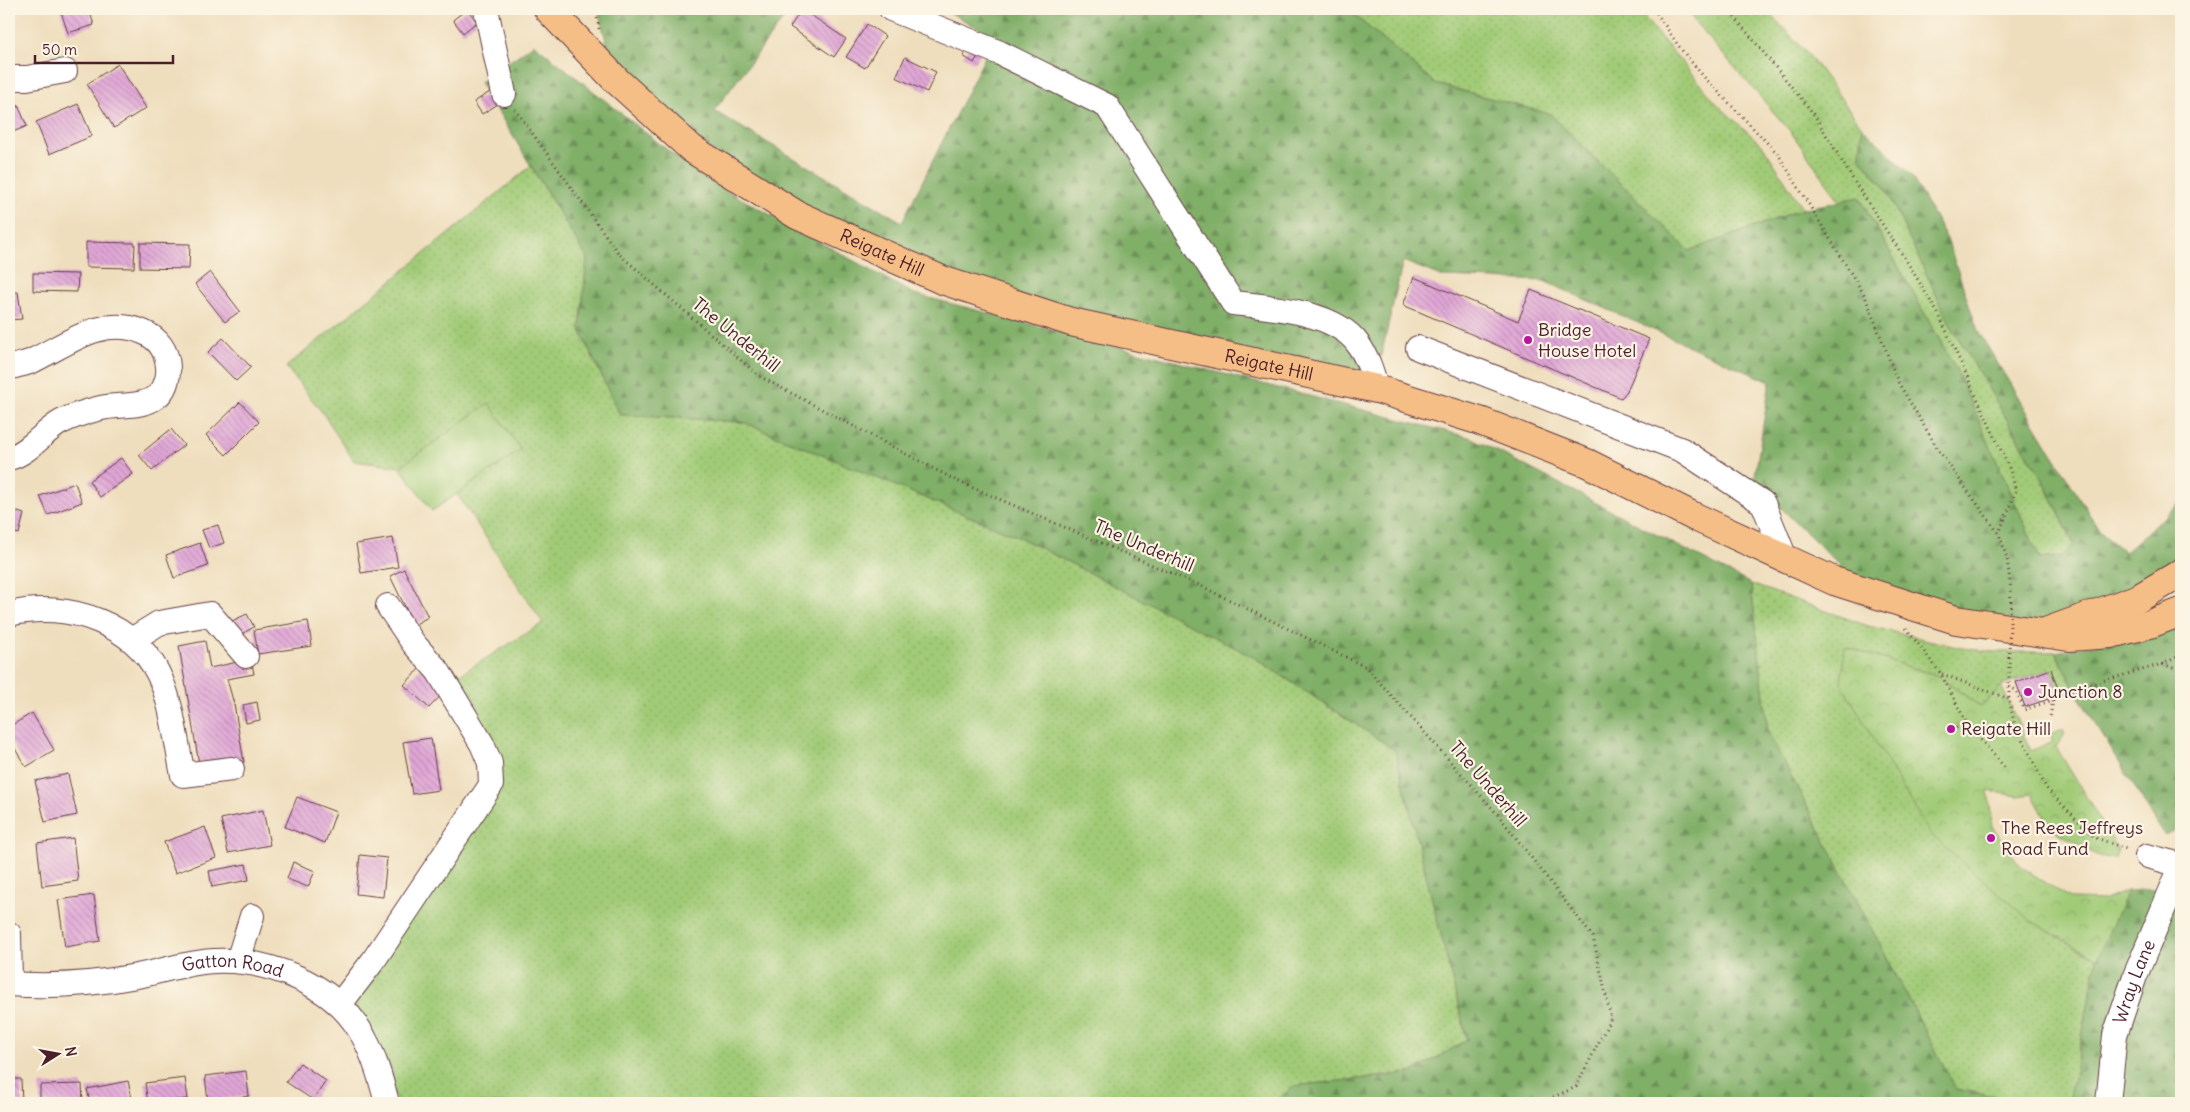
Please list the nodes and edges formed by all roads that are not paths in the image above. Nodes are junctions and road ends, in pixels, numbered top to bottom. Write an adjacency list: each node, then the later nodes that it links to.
1 (486, 9): 6 (street)
2 (548, 9): 9 (main road, Reigate Hill)
3 (891, 9): 9 (street)
4 (65, 71): 5 (street)
5 (9, 78)
6 (504, 94)
7 (1418, 348): 11 (street)
8 (9, 368): 10 (street)
9 (1377, 389): 11 (main road, Reigate Hill)
10 (9, 458)
11 (1785, 558): 16 (main road, Reigate Hill)
12 (2181, 573): 16 (main road, Reigate Hill)
13 (388, 606): 26 (street)
14 (2181, 612): 16 (main road, Reigate Hill)
15 (9, 614): 17 (street)
16 (2042, 633)
17 (133, 639): 18 (street); 19 (street)
18 (246, 656)
19 (232, 768)
20 (2147, 856): 21 (street)
21 (2181, 866): 28 (street, Wray Lane)
22 (252, 916): 24 (street)
23 (9, 934): 25 (street)
24 (238, 961): 25 (street, Gatton Road); 26 (street, Gatton Road)
25 (10, 984)
26 (340, 1004): 27 (street, Gatton Road)
27 (387, 1103)
28 (2108, 1103)

